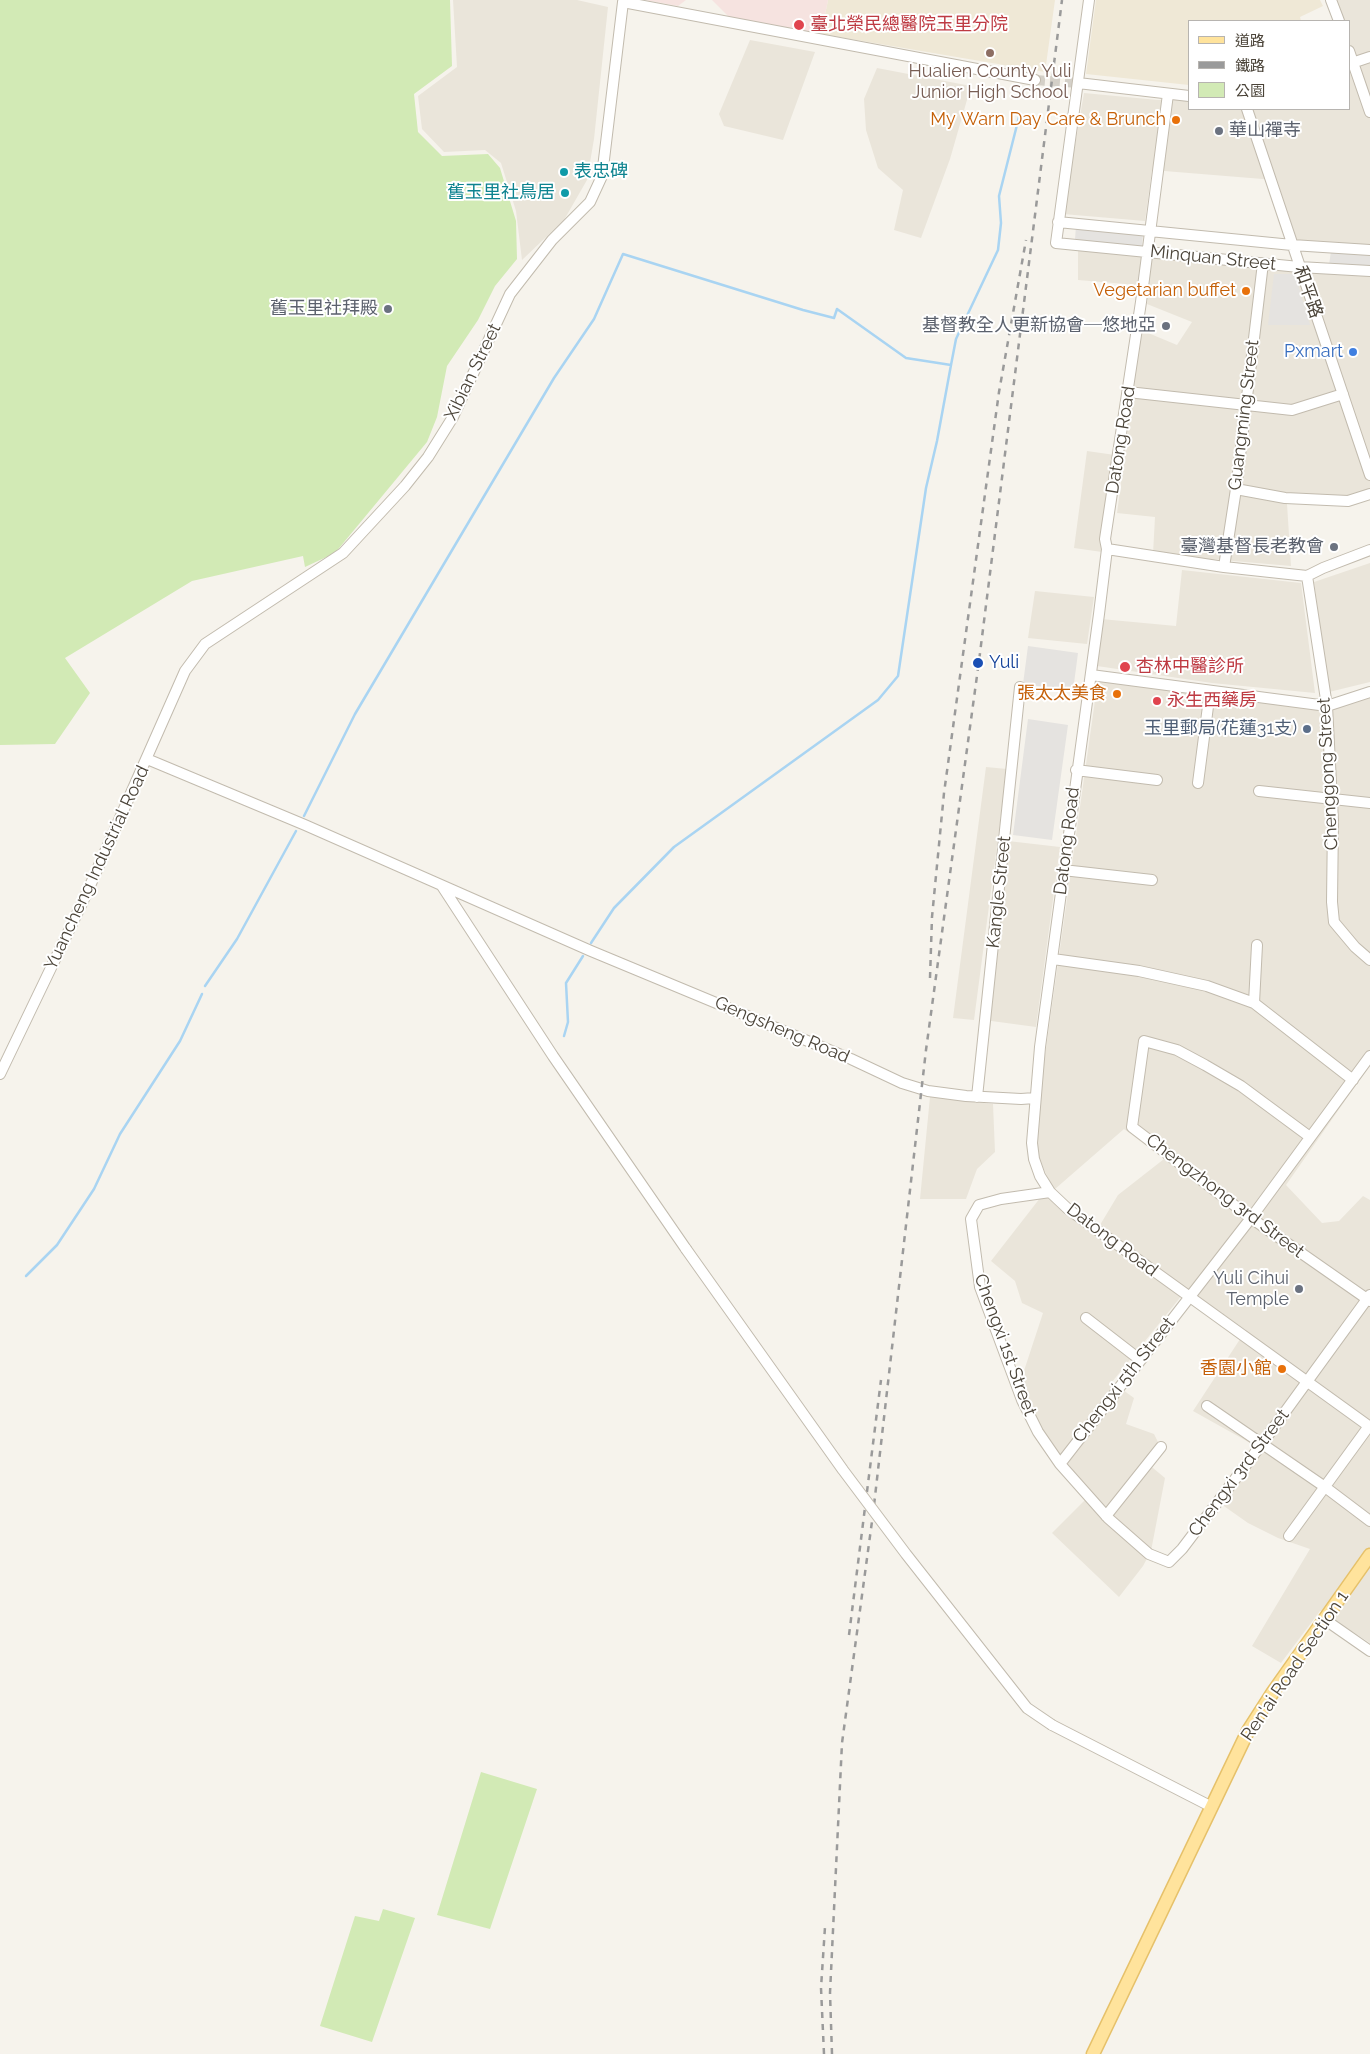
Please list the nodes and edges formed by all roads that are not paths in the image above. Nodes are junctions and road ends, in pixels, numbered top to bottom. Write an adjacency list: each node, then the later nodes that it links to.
1 (1089, 0): 7 (street)
2 (1331, 0): 3 (street)
3 (1339, 20)
4 (1370, 57): 5 (street)
5 (1351, 63): 11 (street)
6 (1035, 80): 30 (street, Xibian Street)
7 (1078, 83): 8 (street); 12 (street)
8 (1168, 94): 9 (street); 13 (street, Datong Road)
9 (1188, 96)
10 (1247, 110): 14 (street, 和平路)
11 (1370, 112)
12 (1058, 222): 13 (street, Minquan Street); 16 (street, Minquan Street)
13 (1151, 230): 14 (street, Minquan Street); 16 (street, Datong Road)
14 (1292, 245): 15 (street, Minquan Street); 18 (street, 和平路)
15 (1370, 250)
16 (1148, 251): 17 (street, Minquan Street); 20 (street, Datong Road)
17 (1263, 263): 18 (street, Minquan Street); 22 (street, Guangming Street)
18 (1299, 267): 19 (street, Minquan Street); 21 (street, 和平路)
19 (1370, 271)
20 (1128, 392): 22 (street); 26 (street, Datong Road)
21 (1343, 394): 22 (street); 23 (street, 和平路)
22 (1246, 405): 24 (street, Guangming Street)
23 (1370, 475)
24 (1236, 489): 25 (street); 28 (street, Guangming Street)
25 (1370, 494)
26 (1107, 549): 28 (street); 31 (street, Datong Road)
27 (1370, 550): 29 (street)
28 (1224, 567): 29 (street)
29 (1307, 576): 35 (street, Chenggong Street)
30 (191, 662): 36 (street, Yuancheng Industrial Road)
31 (1091, 675): 33 (street); 37 (street, Datong Road)
32 (1020, 687): 53 (street, Kangle Street)
33 (1210, 691): 35 (street); 39 (street)
34 (1370, 692): 35 (street)
35 (1327, 706): 41 (street, Chenggong Street)
36 (147, 759): 45 (street, Gengsheng Road); 51 (street, Yuancheng Industrial Road)
37 (1076, 770): 38 (street); 43 (street, Datong Road)
38 (1157, 780)
39 (1198, 782)
40 (1259, 791): 41 (street)
41 (1332, 800): 42 (street); 48 (street, Chenggong Street)
42 (1370, 803)
43 (1063, 870): 44 (street); 47 (street, Datong Road)
44 (1152, 880)
45 (441, 885): 53 (street, Gengsheng Road); 76 (street, bridge)
46 (1257, 946): 49 (street)
47 (1052, 958): 49 (street); 54 (street, Datong Road)
48 (1370, 960)
49 (1254, 1004): 52 (street)
50 (1370, 1056): 52 (street, Chengxi 5th Street)
51 (0, 1074)
52 (1353, 1080): 55 (street, Chengxi 5th Street)
53 (977, 1097): 54 (street, Gengsheng Road)
54 (1035, 1098): 56 (street, Datong Road)
55 (1310, 1137): 57 (street, Chengxi 5th Street); 57 (street, Chengzhong 3rd Street)
56 (1050, 1192): 58 (street, Datong Road); 67 (street, Chengxi 1st Street)
57 (1251, 1218): 58 (street, Chengxi 5th Street); 59 (street, Chengzhong 3rd Street)
58 (1188, 1296): 61 (street, Chengxi 5th Street); 62 (street, Datong Road)
59 (1369, 1298): 62 (street, Chengxi 3rd Street)
60 (1086, 1318): 61 (street)
61 (1139, 1359): 67 (street, Chengxi 5th Street)
62 (1307, 1382): 64 (street, Datong Road); 65 (street, Chengxi 3rd Street)
63 (1207, 1406): 65 (street)
64 (1370, 1426): 68 (street)
65 (1261, 1445): 68 (street); 73 (street, Chengxi 3rd Street)
66 (1161, 1447): 69 (street)
67 (1060, 1464): 69 (street, Chengxi 1st Street)
68 (1325, 1487): 70 (street); 71 (street)
69 (1106, 1516): 73 (street, Chengxi 1st Street)
70 (1370, 1521)
71 (1289, 1536)
72 (1370, 1555): 74 (main road, Ren'ai Road Section 1)
73 (1169, 1562)
74 (1324, 1619): 75 (street); 76 (main road, Ren'ai Road Section 1)
75 (1370, 1651)
76 (1212, 1807): 77 (main road, Ren'ai Road Section 1)
77 (1093, 2054)

